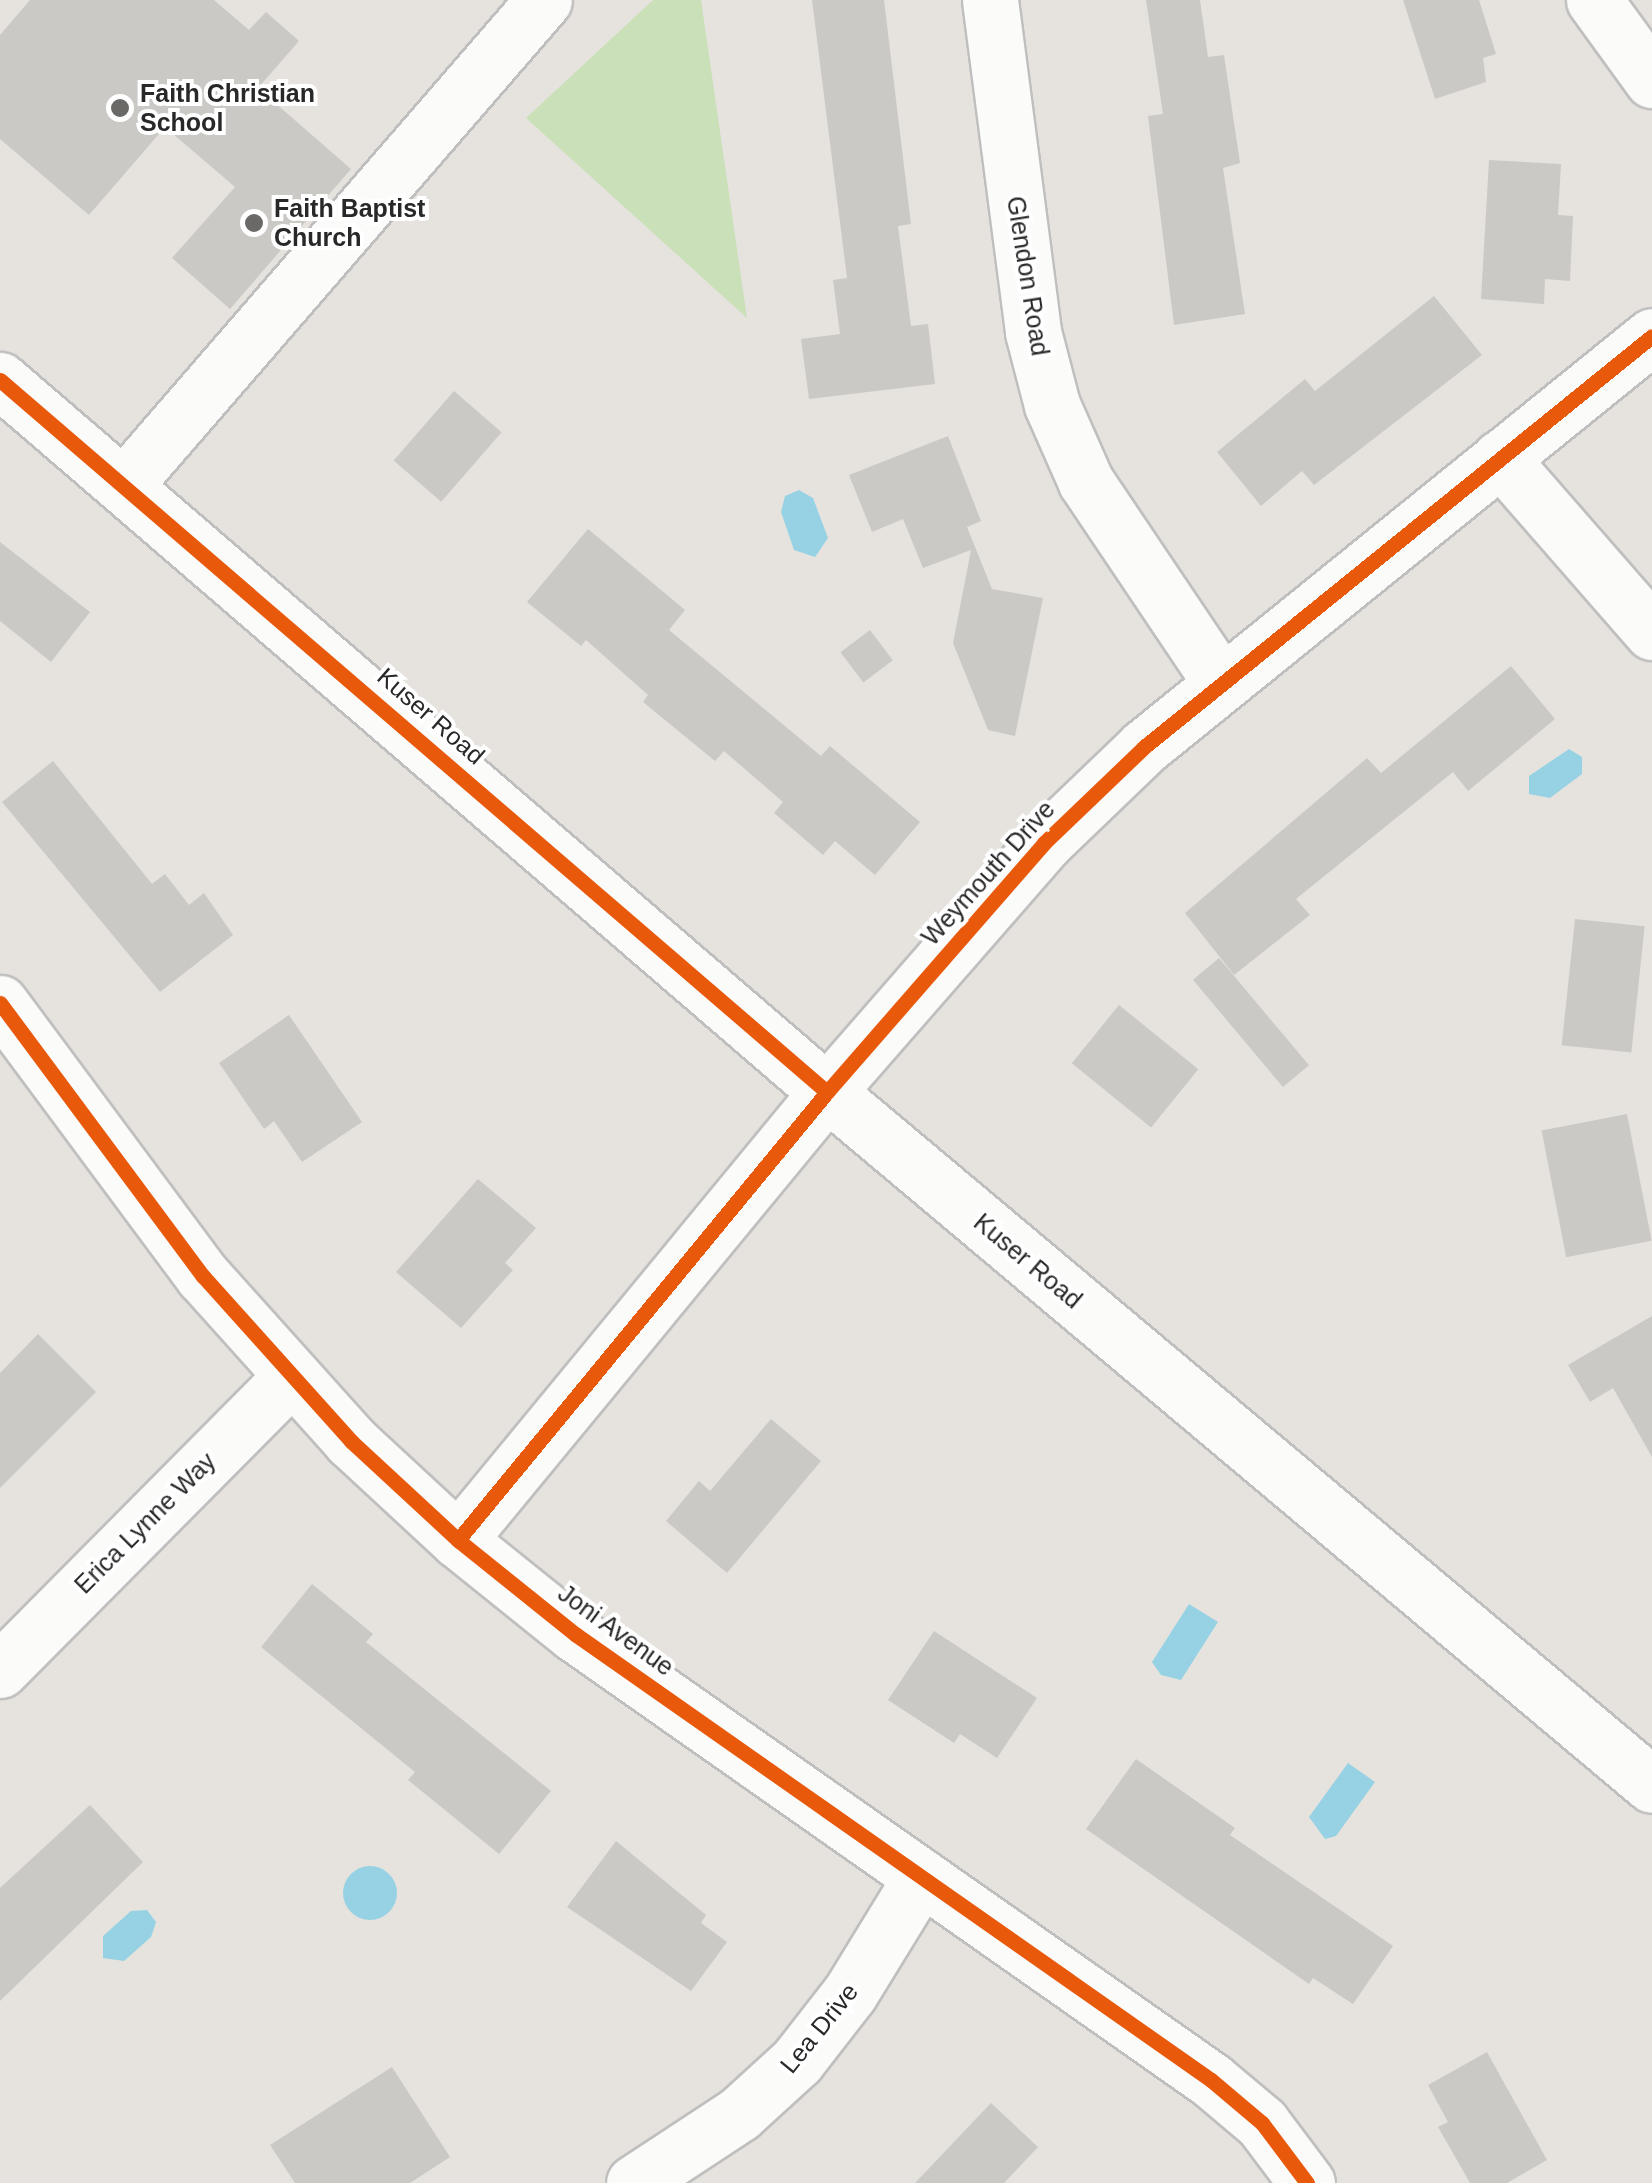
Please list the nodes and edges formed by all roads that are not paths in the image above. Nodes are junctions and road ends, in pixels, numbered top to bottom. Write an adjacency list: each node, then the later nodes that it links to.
1 (544, 0): 8 (street)
2 (990, 0): 10 (street, Glendon Road)
3 (1594, 0): 4 (street)
4 (1652, 80)
5 (1652, 336): 7 (street, Weymouth Drive)
6 (0, 380): 8 (street, Kuser Road)
7 (1500, 458): 9 (street); 10 (street, Weymouth Drive)
8 (124, 484): 12 (street, Kuser Road)
9 (1652, 632)
10 (1222, 684): 12 (street, Weymouth Drive)
11 (0, 1003): 13 (street, Joni Avenue)
12 (827, 1092): 14 (street, Weymouth Drive); 16 (street, Kuser Road)
13 (291, 1377): 14 (street, Joni Avenue); 15 (street, Erica Lynne Way)
14 (458, 1540): 17 (street, Joni Avenue)
15 (0, 1670)
16 (1652, 1785)
17 (920, 1877): 18 (street, Lea Drive); 19 (street, Joni Avenue)
18 (634, 2183)
19 (1307, 2183)

